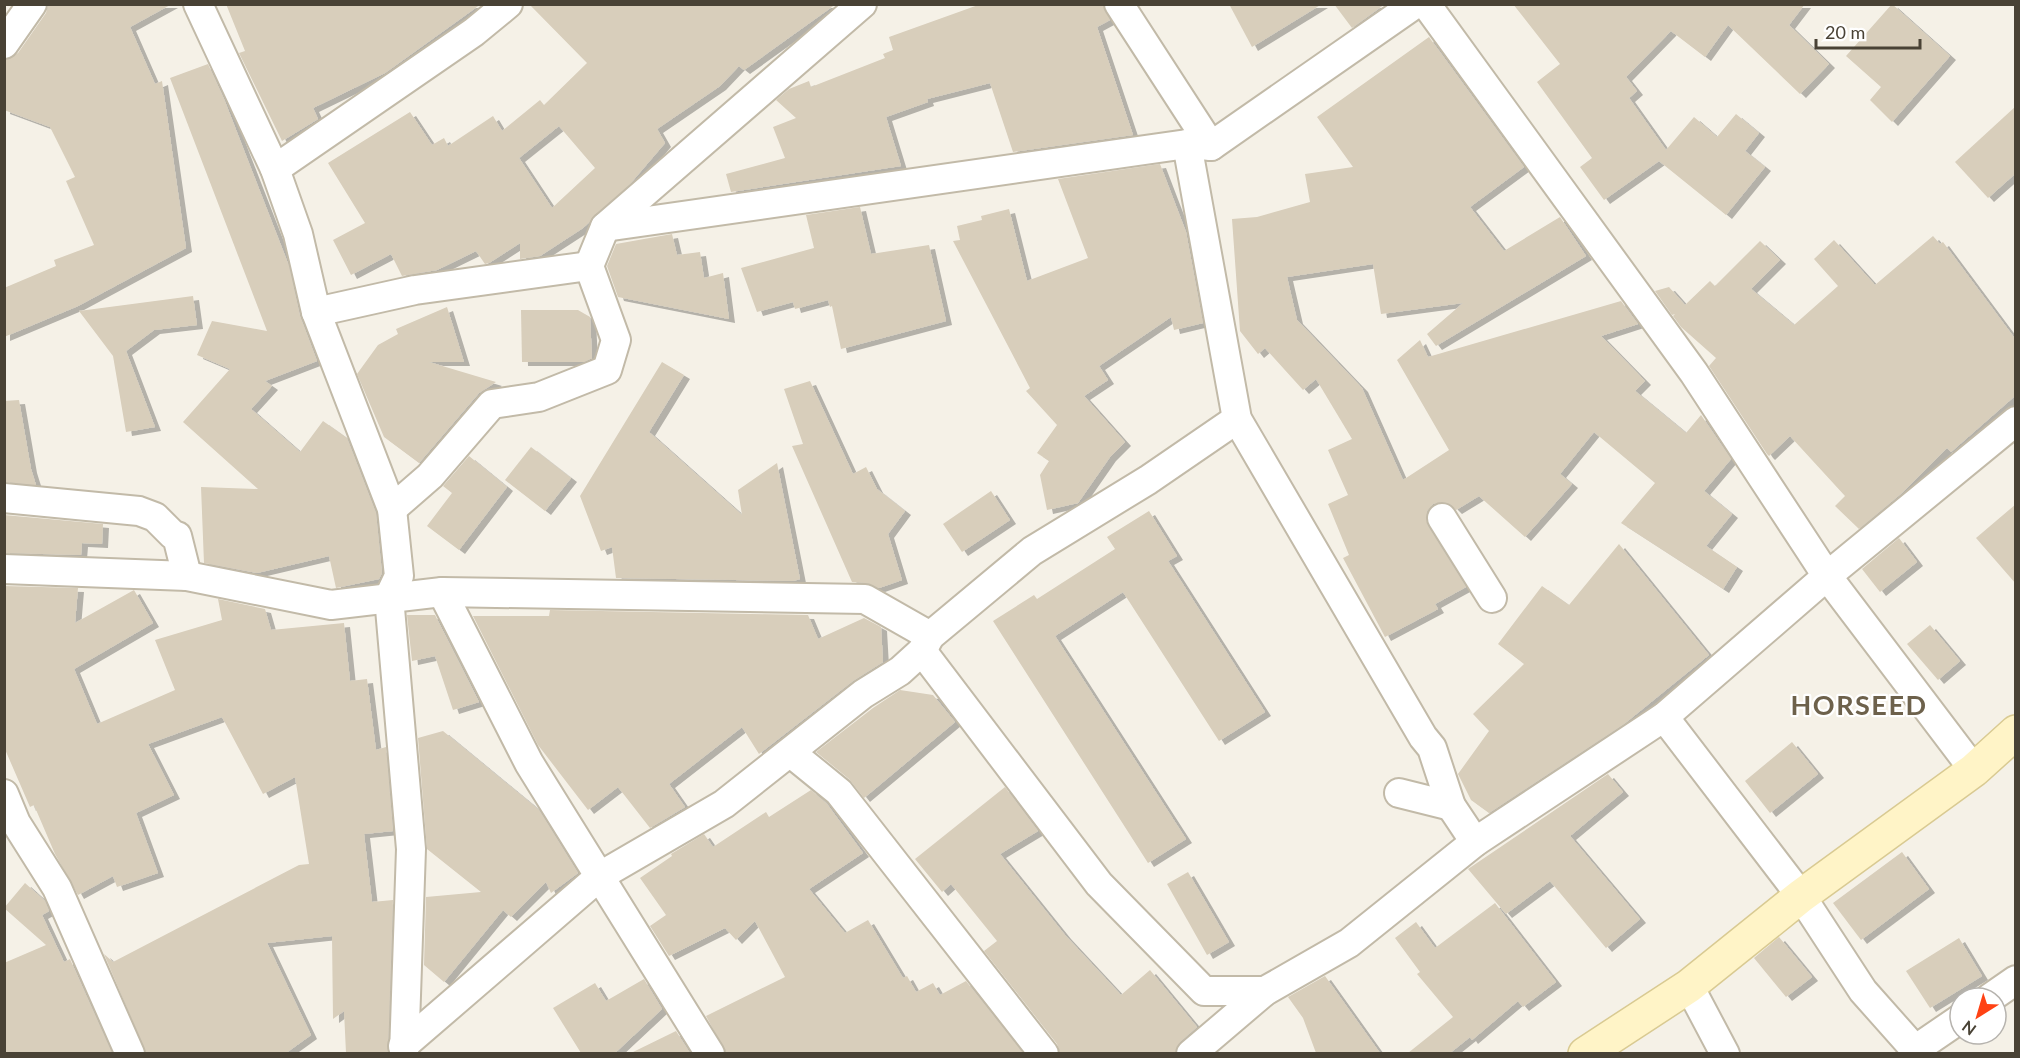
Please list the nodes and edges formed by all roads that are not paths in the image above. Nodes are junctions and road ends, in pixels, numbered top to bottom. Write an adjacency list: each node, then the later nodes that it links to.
1 (32, 4): 8 (street)
2 (198, 4): 10 (street)
3 (508, 4): 10 (street)
4 (862, 4): 11 (street)
5 (1119, 4): 9 (street)
6 (1415, 4): 9 (street)
7 (1426, 4): 21 (street)
8 (4, 44)
9 (1199, 145): 11 (street); 14 (street)
10 (275, 169): 13 (street)
11 (605, 227): 12 (street)
12 (589, 266): 13 (street); 17 (street)
13 (316, 312): 17 (street)
14 (1237, 419): 25 (street); 32 (street)
15 (2016, 421): 21 (street)
16 (4, 498): 20 (street)
17 (392, 509): 23 (street)
18 (1442, 518): 24 (street)
19 (4, 569): 20 (street)
20 (187, 576): 23 (street)
21 (1827, 576): 26 (street); 29 (street)
22 (442, 592): 23 (street); 25 (street); 35 (street)
23 (389, 597): 40 (street)
24 (1492, 598)
25 (926, 644): 28 (street); 38 (street)
26 (1664, 717): 34 (street); 36 (street)
27 (2016, 732): 29 (street)
28 (791, 753): 35 (street); 44 (street)
29 (1974, 770): 36 (street)
30 (1400, 793): 32 (street)
31 (4, 794): 33 (street)
32 (1451, 806): 34 (street)
33 (10, 834): 42 (street)
34 (1474, 842): 38 (street)
35 (600, 876): 40 (street); 43 (street)
36 (1801, 896): 37 (street); 41 (street)
37 (1689, 986): 46 (street); 47 (street)
38 (1264, 991): 45 (street)
39 (1948, 1028): 41 (street)
40 (404, 1050)
41 (1917, 1051)
42 (130, 1053)
43 (711, 1053)
44 (1044, 1053)
45 (1191, 1053)
46 (1585, 1053)
47 (1725, 1053)

